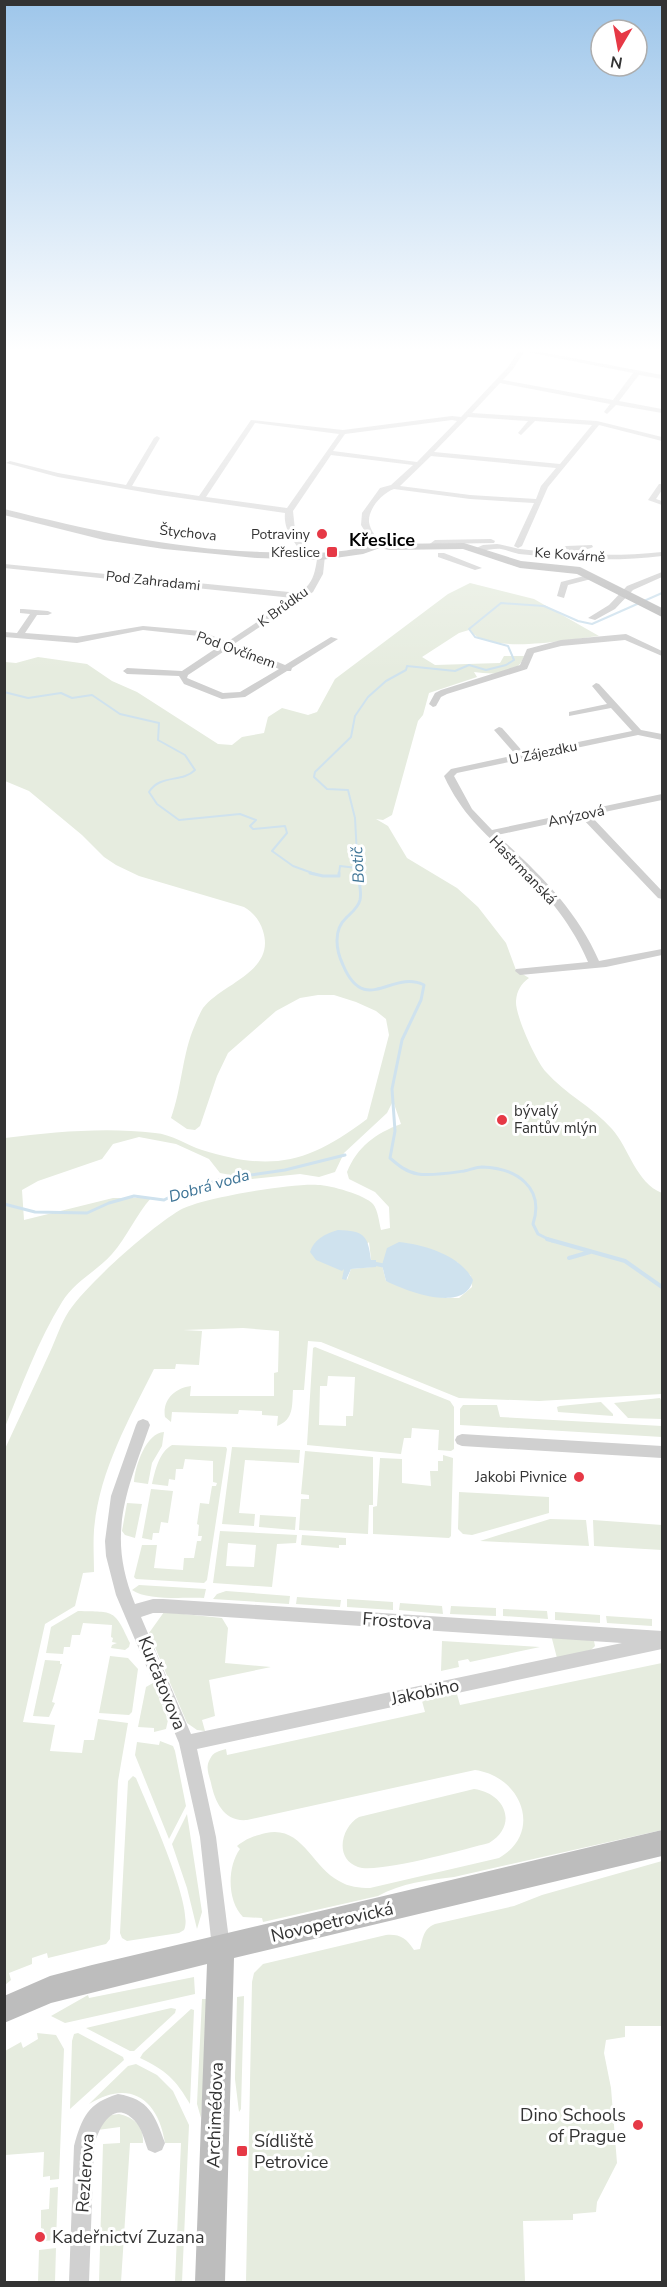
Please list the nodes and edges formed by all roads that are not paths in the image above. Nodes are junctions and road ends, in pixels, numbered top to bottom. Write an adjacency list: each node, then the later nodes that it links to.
1 (145, 459): 12 (street)
2 (228, 459): 14 (street)
3 (325, 459): 17 (street)
4 (376, 459): 9 (street)
5 (424, 459): 9 (street)
6 (481, 459): 10 (street)
7 (566, 459): 10 (street)
8 (10, 463): 12 (street)
9 (419, 464): 13 (street)
10 (560, 466): 15 (street)
11 (663, 486): 16 (street)
12 (128, 487): 14 (street)
13 (394, 487): 15 (street); 23 (street)
14 (201, 499): 17 (street)
15 (537, 501): 22 (street)
16 (663, 503)
17 (289, 511): 28 (street)
18 (4, 512): 28 (street, Štychova)
19 (492, 541): 20 (street)
20 (431, 546): 23 (street, Štychova); 25 (street, Štychova)
21 (505, 546): 22 (street); 25 (street, Ke Kovárně); 26 (street, Ke Kovárně)
22 (518, 546): 24 (street)
23 (379, 547): 28 (street, Štychova)
24 (589, 547)
25 (478, 549): 34 (street, Štychova)
26 (663, 554)
27 (441, 555): 30 (street)
28 (315, 556): 36 (street, K Brůdku)
29 (4, 566): 36 (street, Pod Zahradami)
30 (478, 568)
31 (663, 568): 33 (street)
32 (663, 574): 35 (street)
33 (645, 575)
34 (592, 576): 35 (street, Štychova); 37 (street)
35 (629, 595): 41 (street, Štychova); 42 (street)
36 (301, 596): 46 (street, K Brůdku)
37 (561, 596)
38 (23, 611): 39 (street)
39 (35, 612): 40 (street); 44 (street)
40 (48, 613)
41 (663, 614)
42 (592, 618)
43 (4, 634): 44 (street, Pod Ovčínem)
44 (19, 636): 46 (street, Pod Ovčínem)
45 (334, 639): 48 (street)
46 (229, 645): 48 (street, Pod Ovčínem); 50 (street, K Brůdku)
47 (663, 654): 52 (street)
48 (288, 669): 50 (street)
49 (127, 671): 50 (street)
50 (184, 674)
51 (596, 686): 53 (street)
52 (433, 704)
53 (614, 705): 54 (street); 56 (street)
54 (572, 714)
55 (499, 730): 58 (street)
56 (638, 732): 57 (street, U Zájezdku); 58 (street, U Zájezdku)
57 (663, 736)
58 (522, 758): 59 (street, U Zájezdku)
59 (449, 776): 62 (street, Hastrmanská)
60 (663, 797): 61 (street, Anýzová)
61 (584, 814): 62 (street, Anýzová); 63 (street)
62 (489, 834): 65 (street, Hastrmanská)
63 (663, 896)
64 (663, 952): 65 (street)
65 (595, 965): 66 (street)
66 (520, 970)
67 (143, 1425): 70 (street, Kurčatovova)
68 (462, 1440): 69 (street)
69 (663, 1452)
70 (132, 1612): 71 (street, Frostova); 72 (street, Kurčatovova)
71 (663, 1640): 72 (street, Jakobiho)
72 (187, 1743): 74 (street, Kurčatovova)
73 (663, 1843): 74 (street, Novopetrovická)
74 (221, 1948): 75 (street, Novopetrovická); 78 (street, Archimédova)
75 (4, 2010)
76 (155, 2143): 77 (street, Rezlerova)
77 (79, 2283)
78 (210, 2283)

